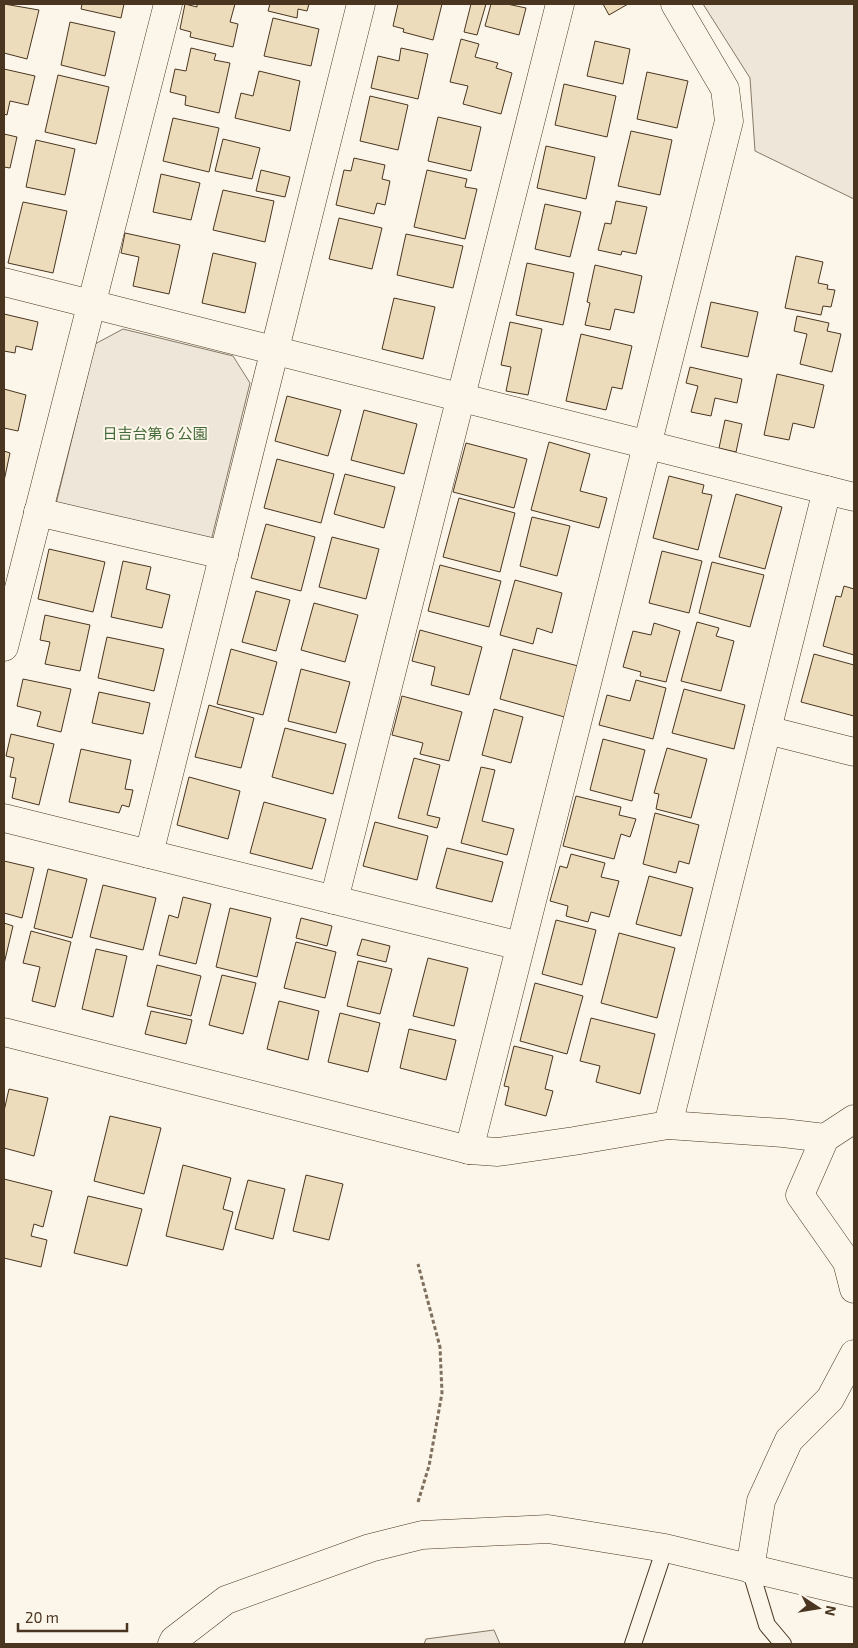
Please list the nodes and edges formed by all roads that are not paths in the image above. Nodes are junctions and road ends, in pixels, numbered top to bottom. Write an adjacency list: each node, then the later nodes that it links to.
1 (168, 4): 6 (street)
2 (361, 4): 7 (street)
3 (560, 4): 8 (street)
4 (675, 4): 9 (street)
5 (4, 282): 6 (street)
6 (92, 304): 7 (street); 12 (street)
7 (274, 350): 8 (street); 13 (street)
8 (461, 397): 9 (street); 19 (street)
9 (647, 444): 10 (street); 20 (street)
10 (827, 490): 11 (street); 15 (street)
11 (854, 497)
12 (38, 512): 13 (street); 14 (street)
13 (224, 555): 18 (street)
14 (4, 647)
15 (767, 730): 16 (street); 23 (street)
16 (854, 752)
17 (4, 818): 18 (street)
18 (149, 854): 19 (street)
19 (334, 900): 20 (street)
20 (520, 946): 25 (street)
21 (4, 1032): 25 (street)
22 (854, 1119): 24 (street)
23 (668, 1125): 24 (street); 25 (street)
24 (825, 1138): 26 (street)
25 (469, 1150)
26 (854, 1289)
27 (854, 1354): 29 (street)
28 (665, 1548): 29 (street); 31 (street); 32 (lane)
29 (750, 1569): 30 (street); 33 (lane)
30 (854, 1593)
31 (168, 1643)
32 (633, 1644)
33 (783, 1644)

